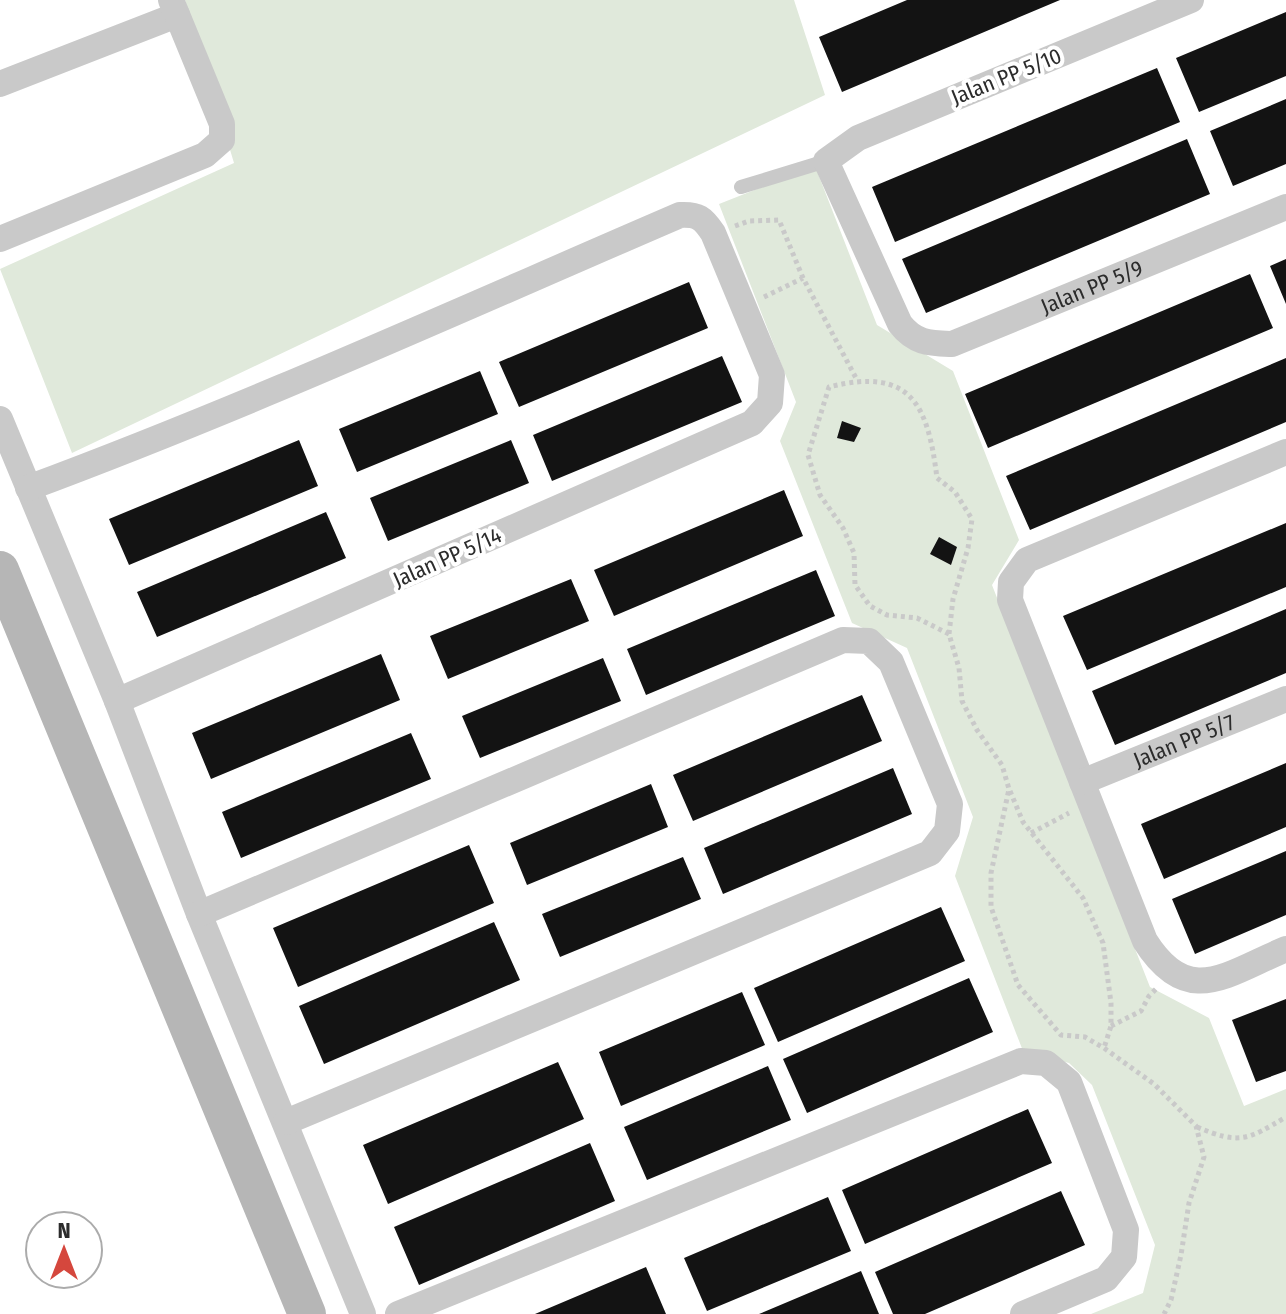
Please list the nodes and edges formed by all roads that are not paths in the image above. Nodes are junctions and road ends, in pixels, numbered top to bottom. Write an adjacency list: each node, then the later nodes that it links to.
1 (1191, 0): 4 (street, Jalan PP 5/10)
2 (174, 7): 3 (street); 7 (street)
3 (0, 84)
4 (826, 161): 5 (lane); 6 (street, Jalan PP 5/9)
5 (741, 187)
6 (1286, 207)
7 (0, 239)
8 (0, 419): 10 (street)
9 (1286, 452): 14 (street)
10 (28, 488): 13 (street); 13 (street, Jalan PP 5/14)
11 (0, 570): 18 (street)
12 (1286, 699): 14 (street, Jalan PP 5/7)
13 (117, 701): 15 (street)
14 (1086, 792): 16 (street)
15 (199, 914): 17 (street); 17 (street)
16 (1286, 949)
17 (286, 1122): 19 (street)
18 (307, 1314)
19 (363, 1314)
20 (398, 1314): 21 (street)
21 (1023, 1314)

